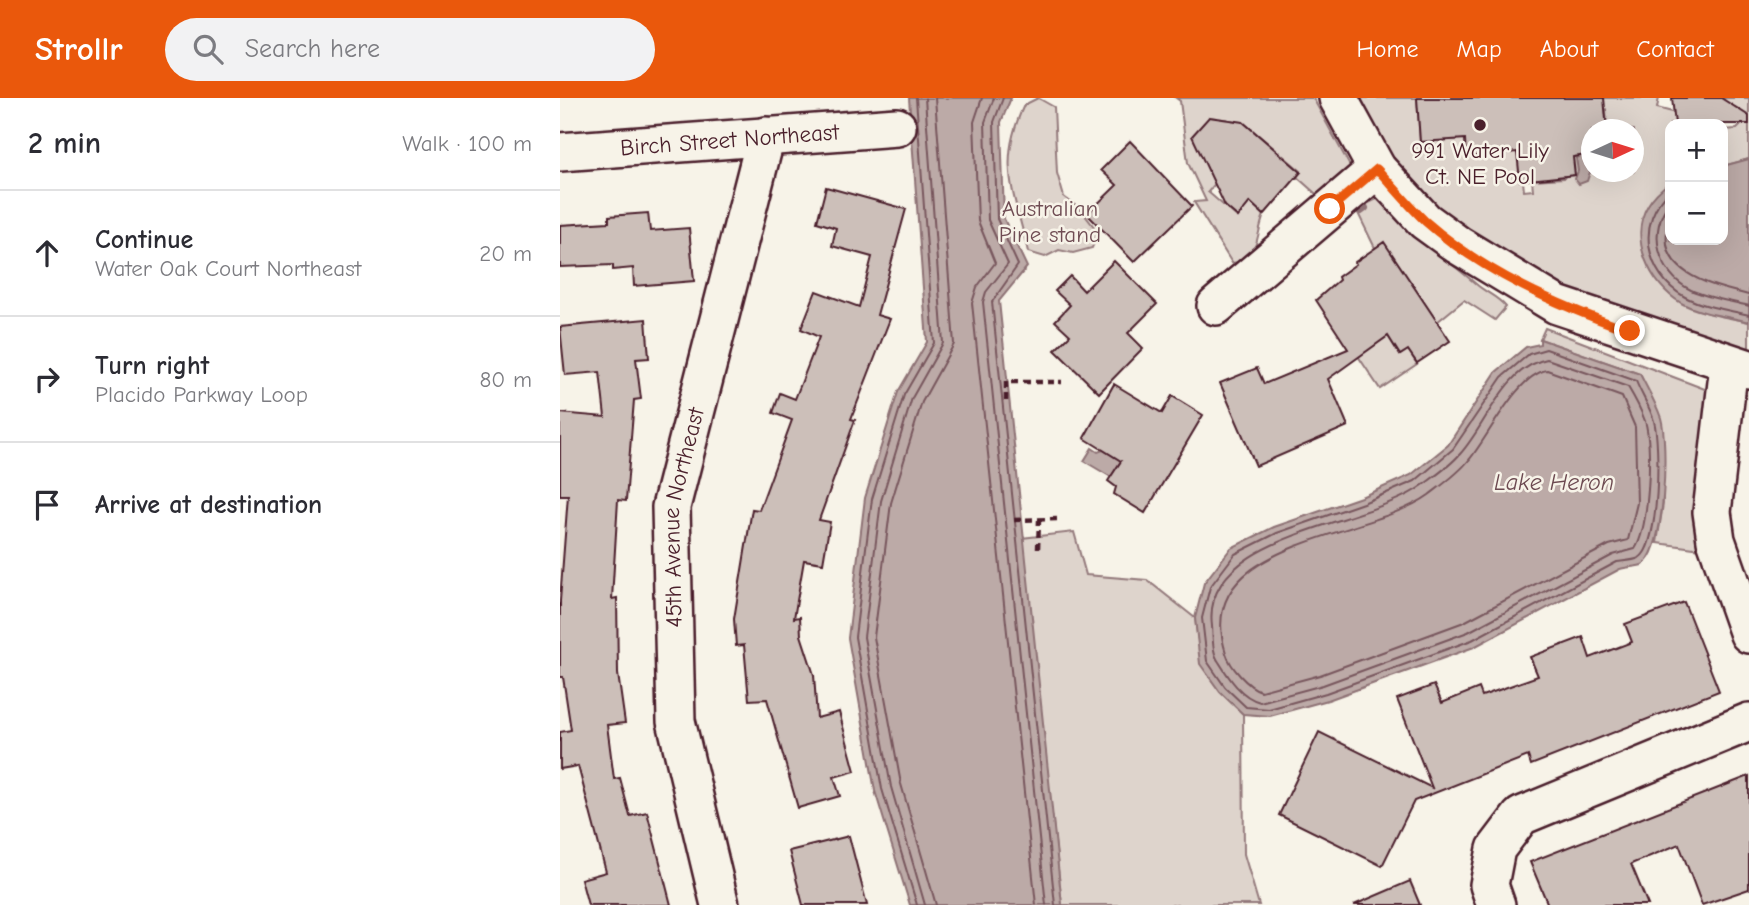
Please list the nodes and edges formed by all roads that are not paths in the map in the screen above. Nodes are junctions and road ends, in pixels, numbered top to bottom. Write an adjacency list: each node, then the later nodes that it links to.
1 (1338, 98): 5 (street)
2 (897, 127): 3 (street, Birch Street Northeast)
3 (766, 136): 4 (street, Birch Street Northeast); 10 (street, 45th Avenue Northeast)
4 (560, 152)
5 (1377, 169): 6 (street); 7 (street)
6 (1216, 306)
7 (1739, 367): 8 (street)
8 (1749, 634)
9 (1749, 722): 11 (street)
10 (720, 905)
11 (1496, 905)

